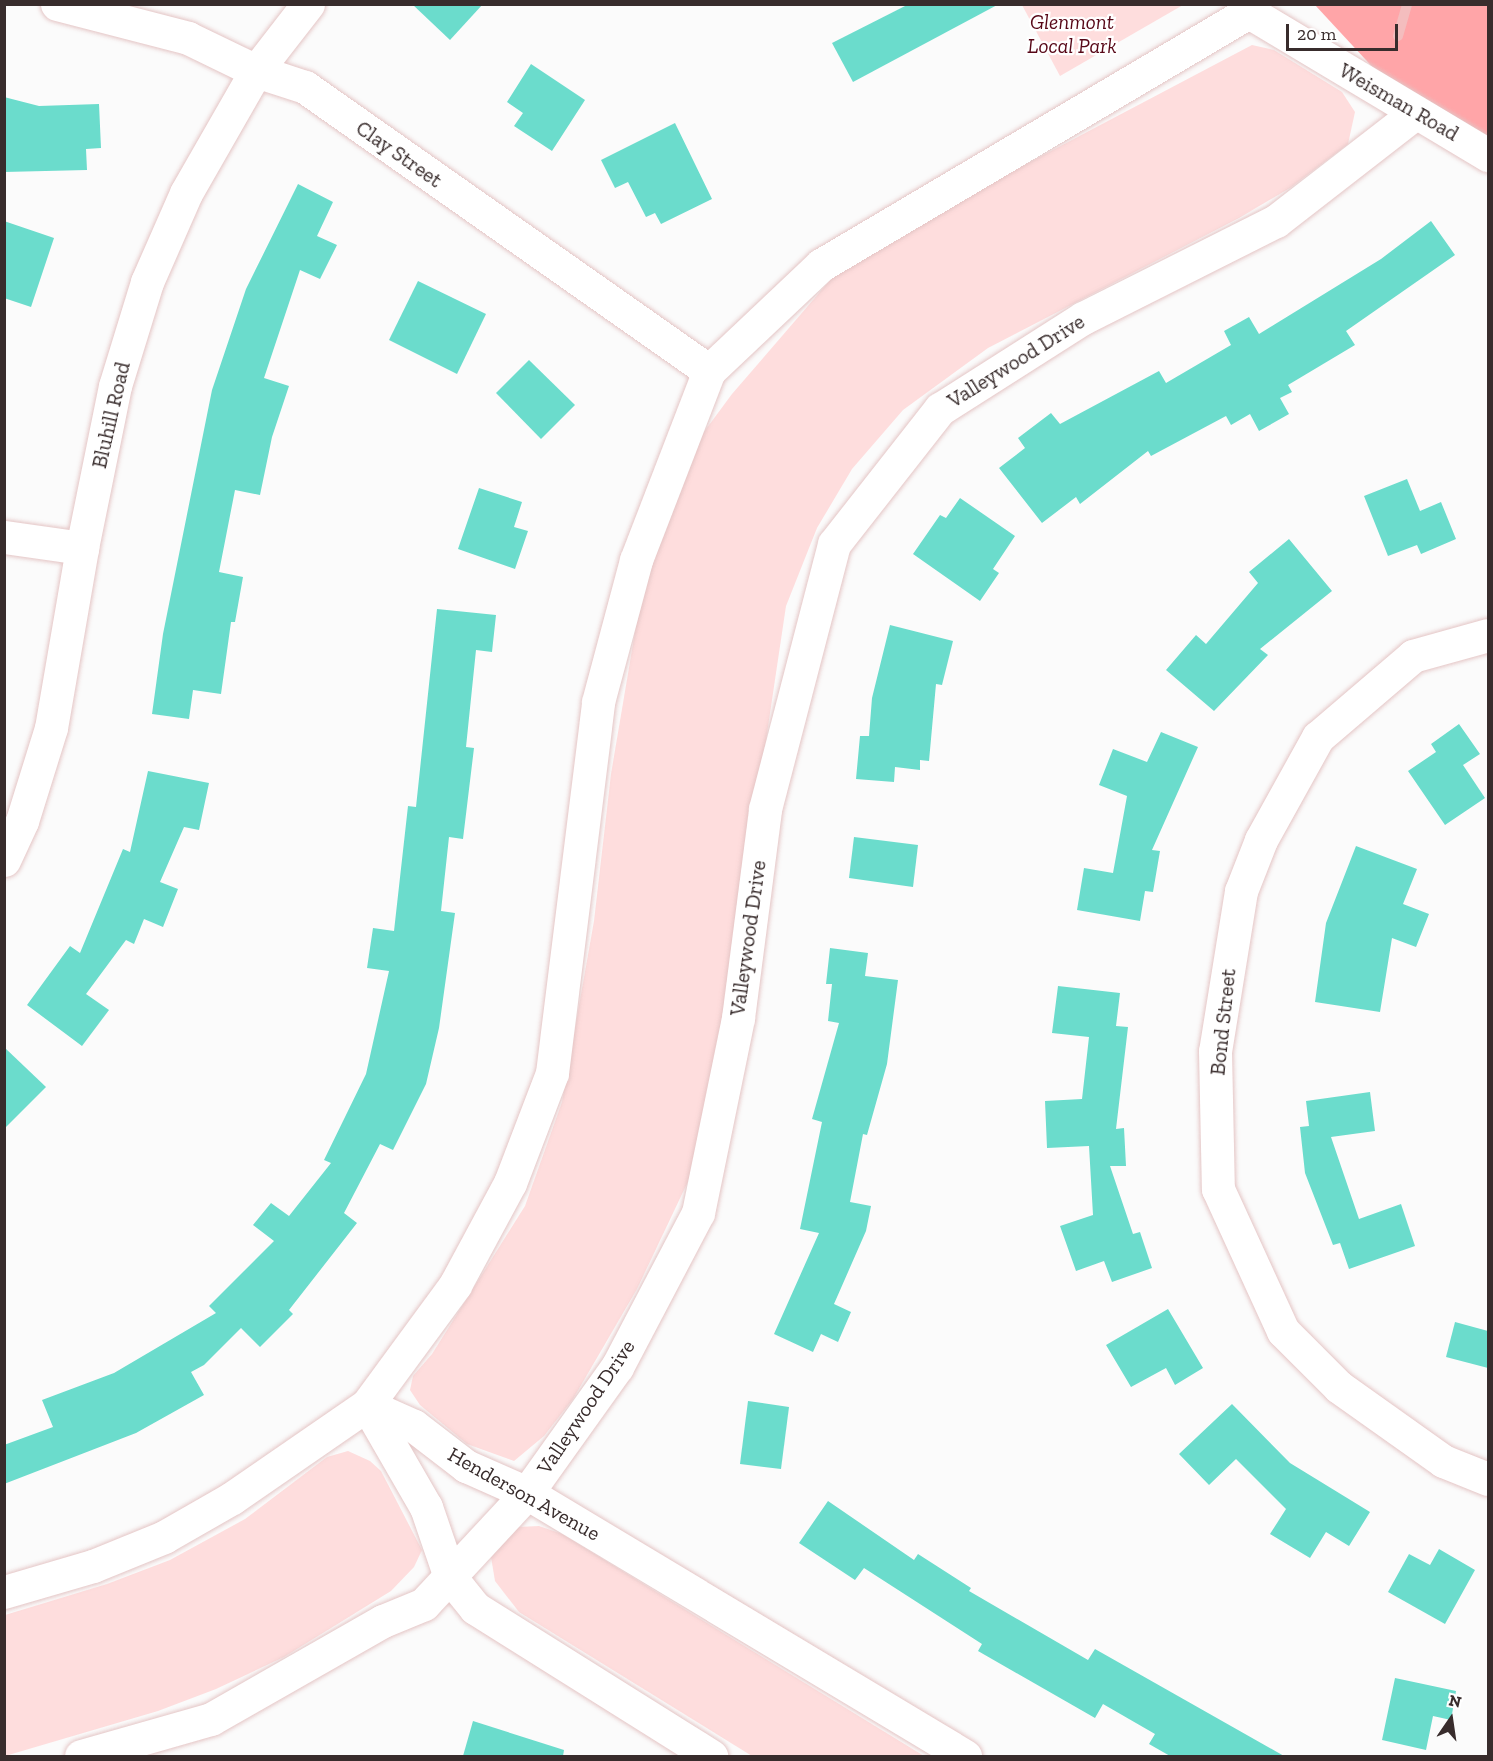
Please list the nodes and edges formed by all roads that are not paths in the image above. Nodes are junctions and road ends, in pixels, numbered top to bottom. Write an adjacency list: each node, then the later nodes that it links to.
1 (57, 4): 3 (street, Clay Street)
2 (308, 4): 3 (street, Bluhill Road)
3 (256, 71): 6 (street, Clay Street); 8 (street, Bluhill Road)
4 (1415, 114): 5 (street, Weisman Road); 6 (street, Weisman Road); 13 (street, Valleywood Drive)
5 (1488, 155)
6 (709, 371): 11 (street)
7 (4, 537): 8 (street)
8 (82, 548): 10 (street, Bluhill Road)
9 (1488, 635): 12 (street, Bond Street)
10 (4, 860)
11 (367, 1404): 13 (street, Henderson Avenue); 14 (street); 15 (street)
12 (1488, 1479)
13 (528, 1492): 14 (street, Valleywood Drive); 18 (street, Henderson Avenue)
14 (450, 1576): 16 (street, Valleywood Drive); 17 (street)
15 (4, 1592)
16 (81, 1756)
17 (711, 1756)
18 (964, 1756)

